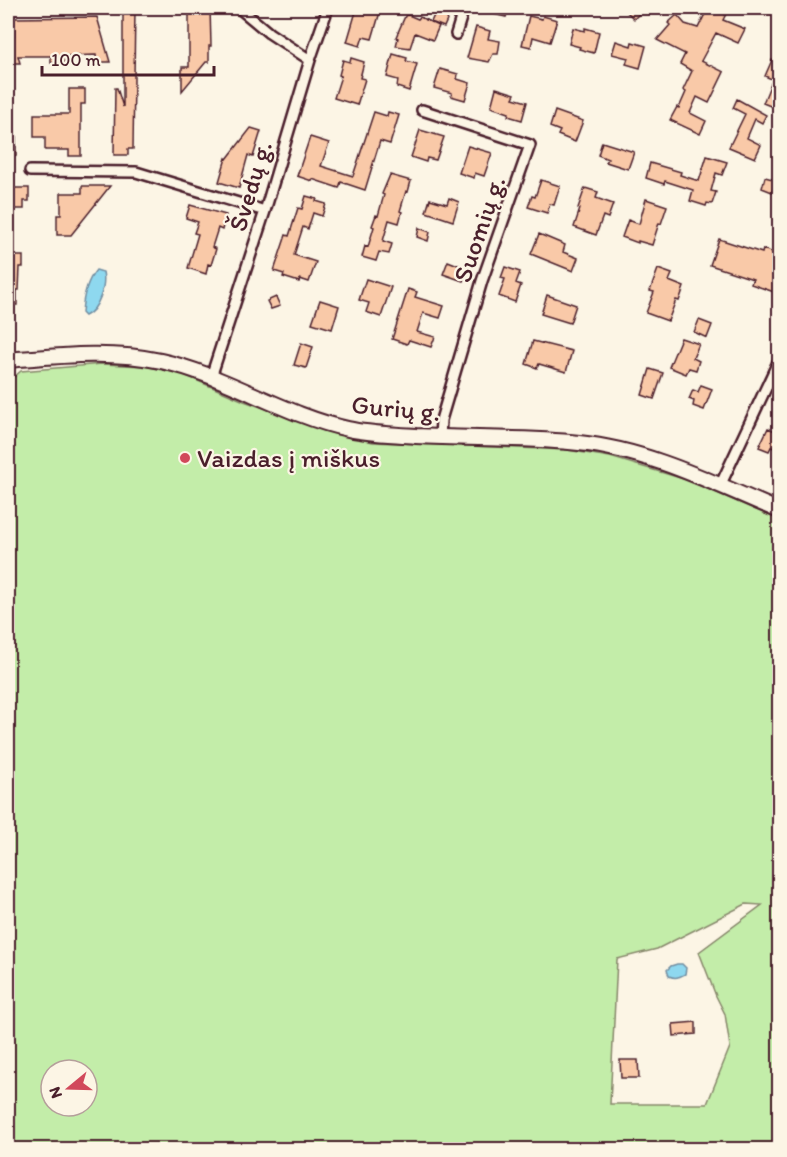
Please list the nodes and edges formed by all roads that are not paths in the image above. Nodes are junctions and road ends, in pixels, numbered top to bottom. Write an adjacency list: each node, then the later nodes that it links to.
1 (239, 8): 5 (street)
2 (328, 8): 5 (street, Švedų g.)
3 (464, 8): 4 (street)
4 (456, 34)
5 (310, 60): 8 (street, Švedų g.)
6 (423, 110): 12 (street, Suomių g.)
7 (30, 171): 8 (street)
8 (265, 211): 11 (street, Švedų g.)
9 (780, 358): 13 (street)
10 (8, 360): 11 (street, Gurių g.)
11 (211, 377): 12 (street, Gurių g.)
12 (440, 437): 13 (street, Gurių g.)
13 (720, 486): 14 (street, Gurių g.)
14 (780, 512)

